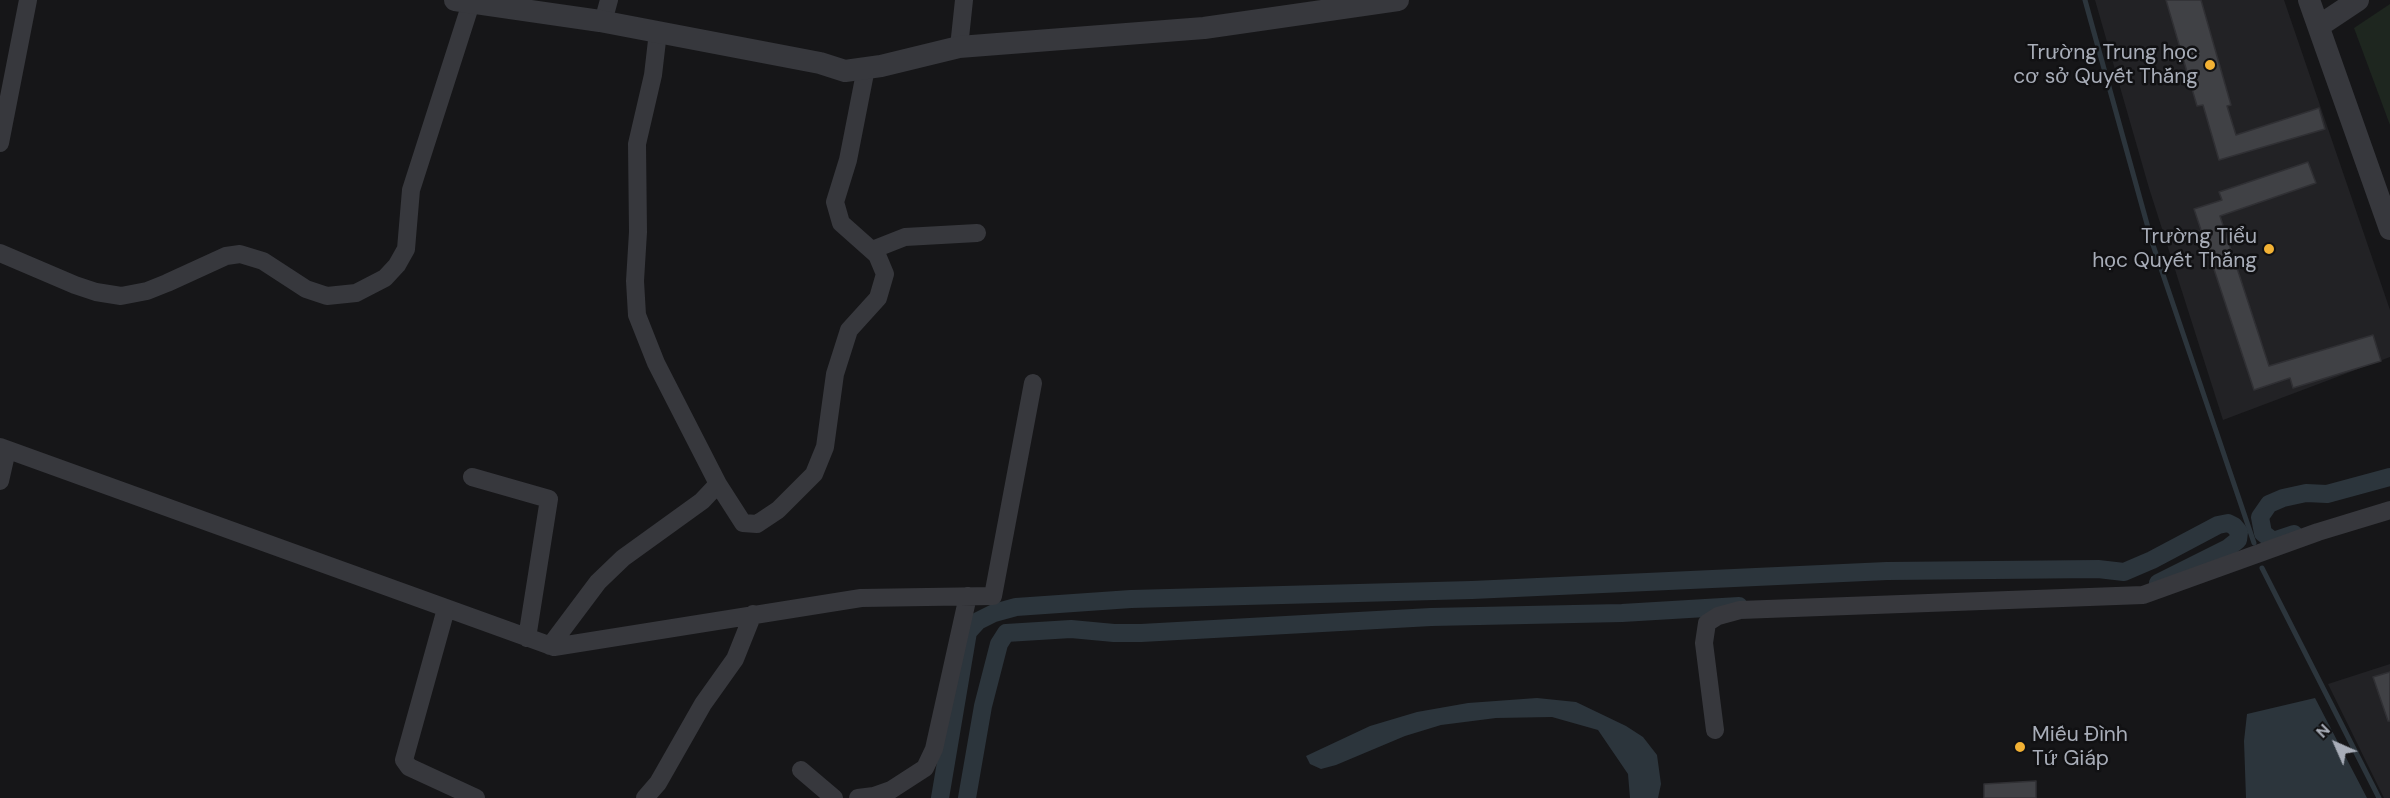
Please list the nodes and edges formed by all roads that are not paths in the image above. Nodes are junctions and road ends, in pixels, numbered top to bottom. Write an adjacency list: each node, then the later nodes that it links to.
1 (28, 0): 12 (street)
2 (964, 0): 10 (street)
3 (1398, 0): 10 (street)
4 (2310, 0): 8 (street)
5 (2358, 0): 8 (street)
6 (466, 1): 7 (street); 17 (street)
7 (606, 11): 9 (street)
8 (2319, 26): 14 (street)
9 (658, 32): 11 (street); 22 (street)
10 (959, 47): 11 (street)
11 (866, 68): 16 (street)
12 (7, 73): 13 (street)
13 (0, 143)
14 (2390, 230)
15 (976, 233): 16 (street)
16 (872, 250): 22 (street)
17 (0, 253)
18 (1033, 383): 24 (street)
19 (3, 449): 21 (street); 25 (street)
20 (472, 477): 27 (street)
21 (0, 481)
22 (718, 484): 28 (street)
23 (2390, 510): 29 (street)
24 (968, 596): 26 (street); 35 (street)
25 (446, 609): 27 (street); 32 (street)
26 (753, 615): 28 (street); 33 (street)
27 (527, 638): 28 (street)
28 (550, 646)
29 (1714, 730)
30 (801, 770): 31 (street)
31 (812, 791): 34 (street)
32 (476, 798)
33 (645, 798)
34 (834, 798)
35 (858, 798)

